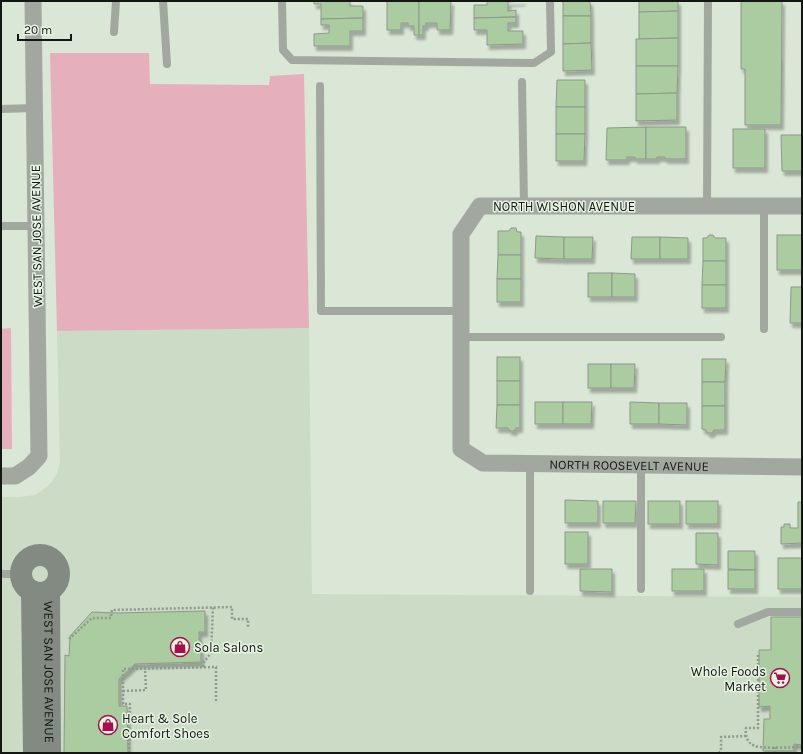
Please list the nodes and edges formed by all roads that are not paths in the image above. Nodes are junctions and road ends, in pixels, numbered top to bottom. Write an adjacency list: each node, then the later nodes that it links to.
1 (33, 1): 12 (street, WEST SAN JOSE AVENUE)
2 (116, 1): 7 (lane)
3 (163, 1): 8 (lane)
4 (282, 1): 5 (lane)
5 (550, 1)
6 (708, 1): 14 (lane)
7 (114, 32)
8 (167, 64)
9 (522, 82): 13 (lane)
10 (320, 86): 19 (lane)
11 (1, 108): 12 (lane)
12 (35, 108): 18 (street, WEST SAN JOSE AVENUE)
13 (524, 206): 14 (street, NORTH WISHON AVENUE); 19 (street, NORTH WISHON AVENUE)
14 (707, 206): 15 (street, NORTH WISHON AVENUE)
15 (764, 206): 16 (street, NORTH WISHON AVENUE); 20 (lane)
16 (802, 206)
17 (1, 226): 18 (lane)
18 (36, 226): 27 (street, WEST SAN JOSE AVENUE)
19 (461, 311): 21 (street, NORTH WISHON AVENUE)
20 (764, 329)
21 (461, 336): 22 (lane); 23 (street, NORTH WISHON AVENUE)
22 (721, 336)
23 (461, 449): 24 (street, NORTH ROOSEVELT AVENUE)
24 (530, 463): 25 (street, NORTH ROOSEVELT AVENUE); 30 (lane)
25 (642, 465): 26 (street, NORTH ROOSEVELT AVENUE); 29 (lane)
26 (802, 467)
27 (1, 476)
28 (26, 583): 33 (street); 34 (street, WEST SAN JOSE AVENUE)
29 (642, 590)
30 (530, 591)
31 (802, 612): 32 (lane)
32 (738, 624)
33 (34, 753)
34 (50, 753)

